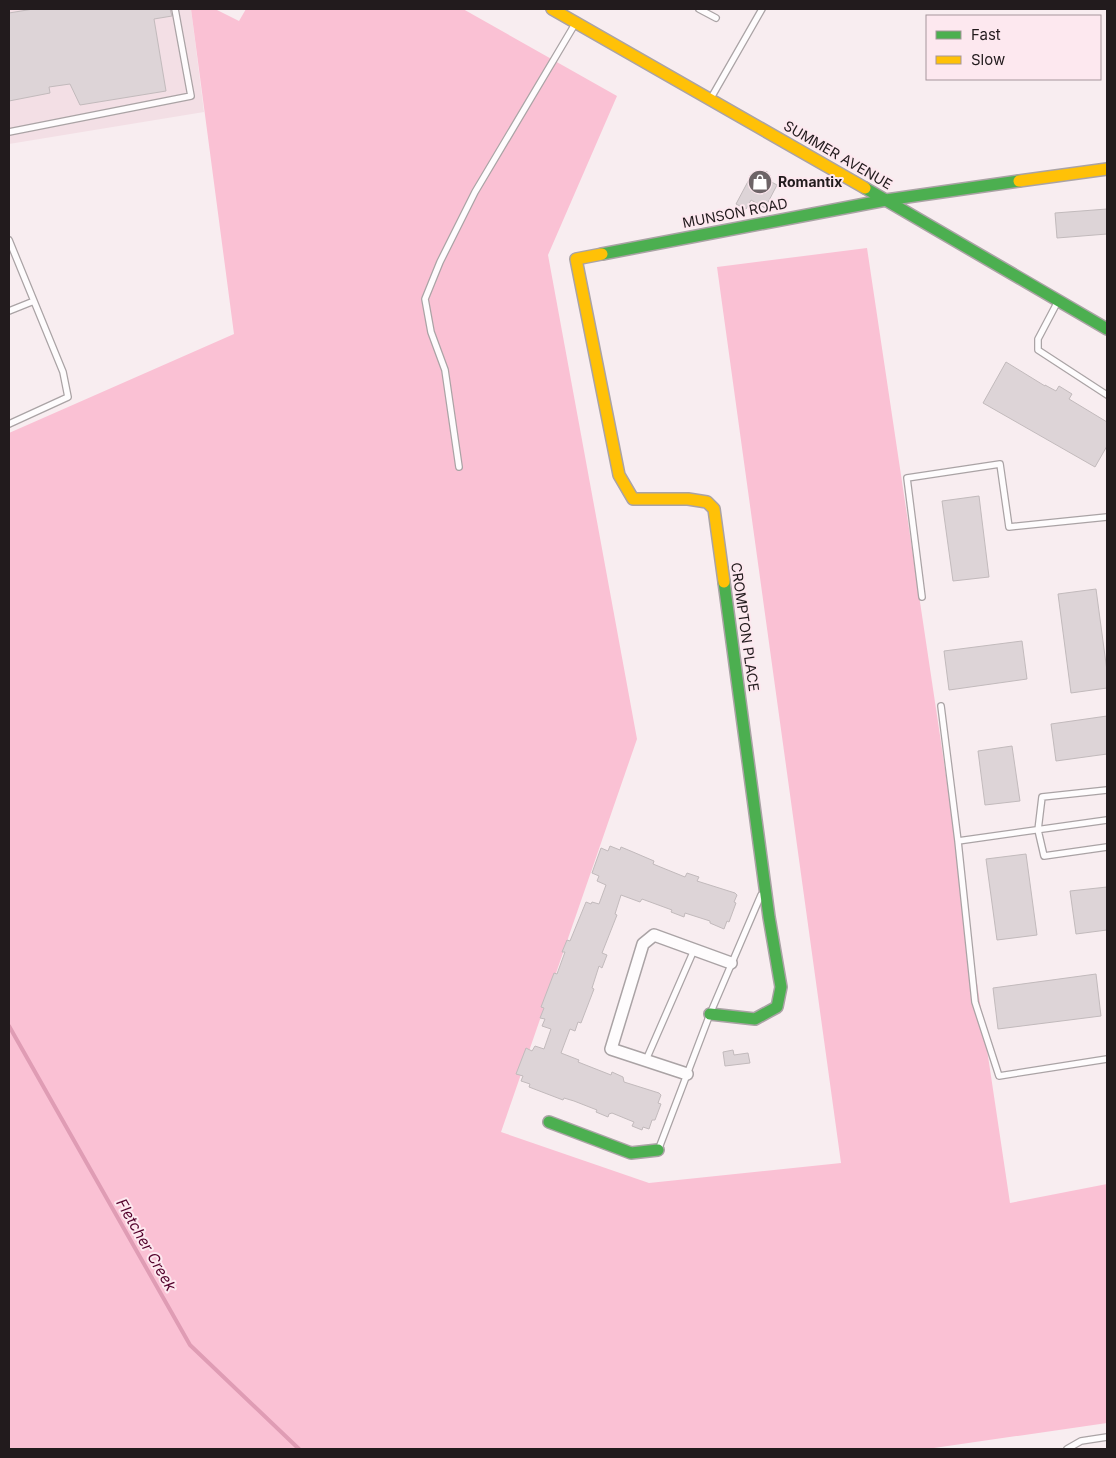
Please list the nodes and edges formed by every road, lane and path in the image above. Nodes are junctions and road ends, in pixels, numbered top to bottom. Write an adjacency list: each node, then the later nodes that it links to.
1 (175, 9): 8 (lane)
2 (699, 9): 5 (lane)
3 (762, 9): 7 (lane)
4 (559, 10): 6 (street, SUMMER AVENUE)
5 (716, 18)
6 (576, 22): 7 (street, SUMMER AVENUE); 19 (lane)
7 (710, 99): 10 (street, SUMMER AVENUE)
8 (9, 132)
9 (1107, 169): 10 (street, MUNSON ROAD)
10 (886, 200): 12 (street, MUNSON ROAD); 14 (street, SUMMER AVENUE)
11 (9, 240): 13 (lane)
12 (576, 258): 28 (street, CROMPTON PLACE)
13 (34, 301): 15 (lane); 18 (lane)
14 (1058, 301): 16 (street, SUMMER AVENUE); 17 (lane)
15 (9, 311)
16 (1107, 329)
17 (1107, 395)
18 (9, 424)
19 (459, 468)
20 (1107, 517): 21 (lane)
21 (922, 597)
22 (942, 706): 26 (lane)
23 (1107, 790): 25 (lane)
24 (1107, 820): 25 (lane)
25 (1038, 830): 26 (lane); 27 (lane)
26 (958, 841): 32 (lane)
27 (1107, 847)
28 (764, 886): 30 (lane); 31 (street, CROMPTON PLACE)
29 (694, 950): 30 (street); 33 (lane); 33 (street)
30 (731, 963): 31 (lane)
31 (710, 1014): 34 (lane)
32 (1107, 1059)
33 (646, 1060): 34 (street)
34 (687, 1074): 36 (lane)
35 (549, 1122): 36 (street)
36 (658, 1150)
37 (1107, 1437): 38 (lane)
38 (1067, 1449)

